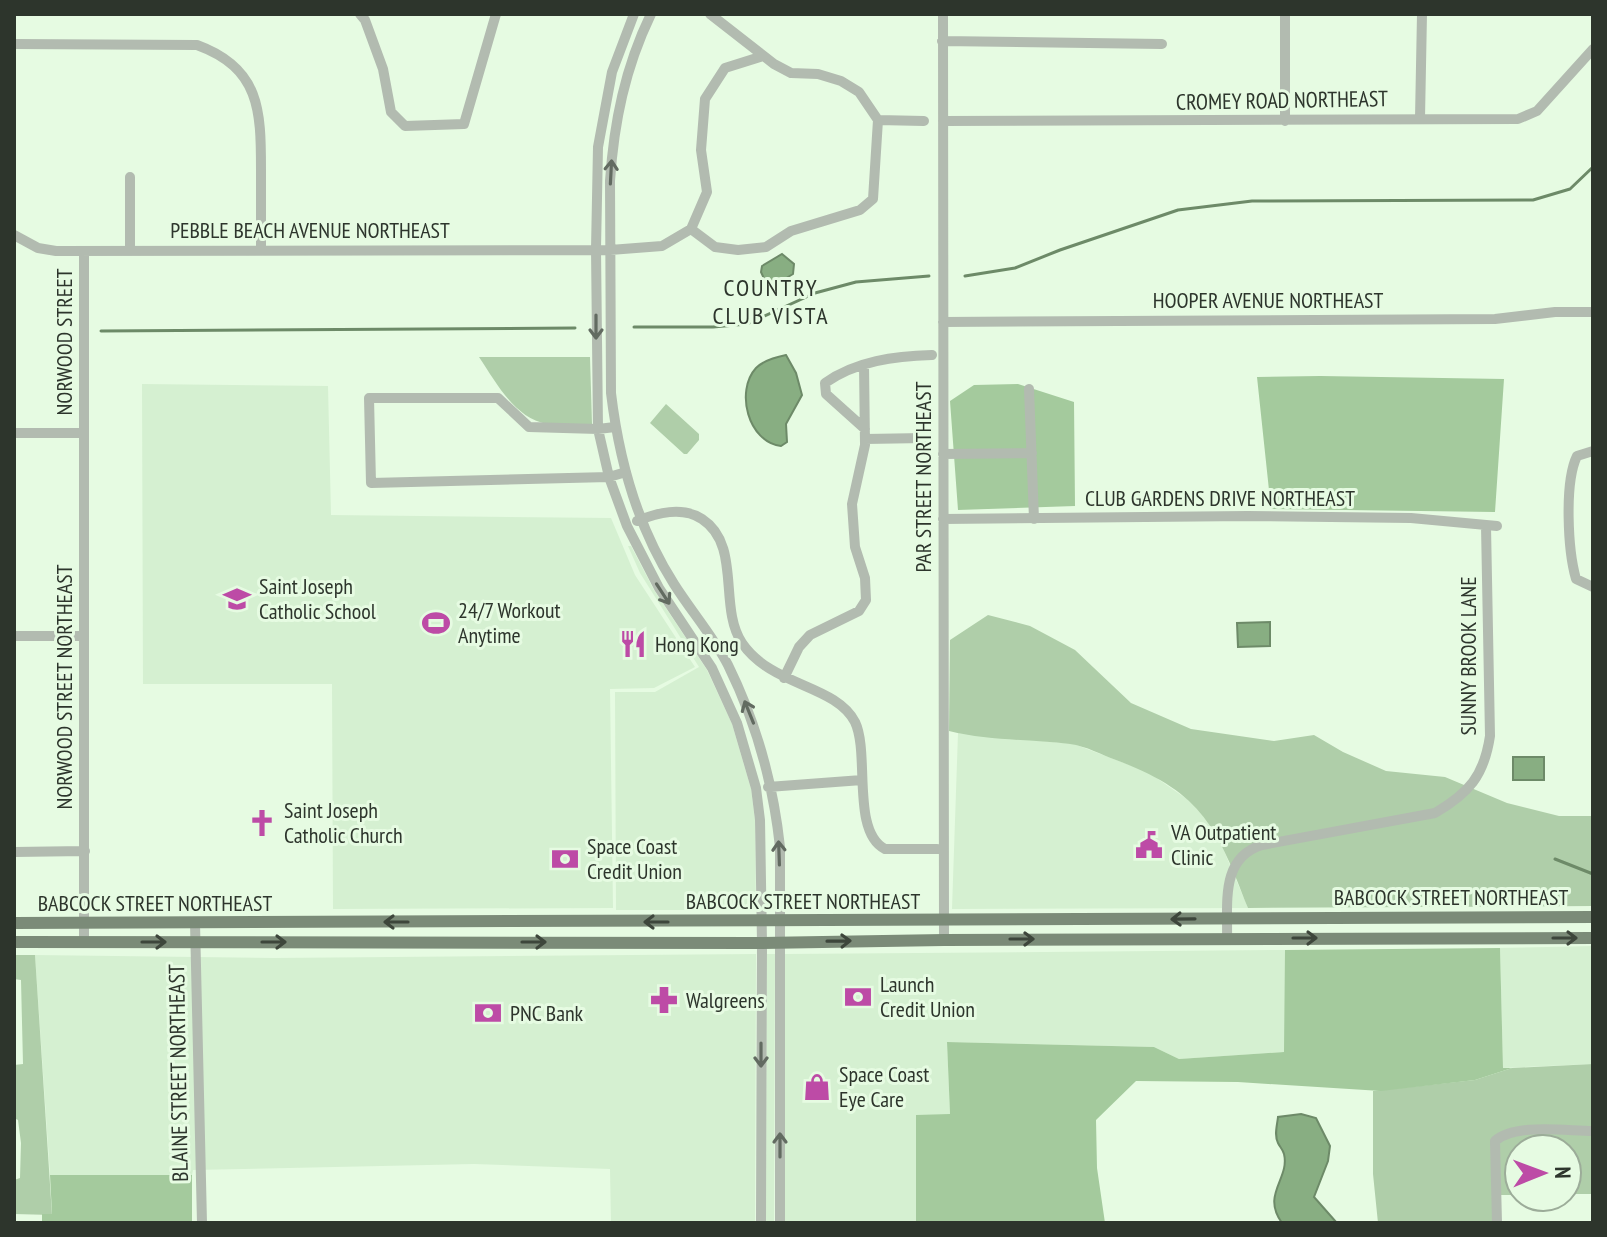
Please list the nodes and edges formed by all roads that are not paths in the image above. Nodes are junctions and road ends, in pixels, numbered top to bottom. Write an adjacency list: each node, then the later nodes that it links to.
1 (360, 14): 2 (street)
2 (496, 14)
3 (634, 14): 22 (street)
4 (651, 14): 24 (street, one-way to 4)
5 (710, 14): 13 (street)
6 (943, 14): 9 (street, PAR STREET NORTHEAST)
7 (1285, 14): 18 (street)
8 (1422, 14): 14 (street)
9 (942, 41): 11 (street); 17 (street, PAR STREET NORTHEAST)
10 (14, 44): 23 (street)
11 (1162, 44)
12 (1593, 49): 14 (street, CROMEY ROAD NORTHEAST)
13 (763, 56): 15 (street); 20 (street)
14 (1420, 118): 18 (street, CROMEY ROAD NORTHEAST)
15 (878, 120): 16 (street); 20 (street)
16 (924, 121)
17 (943, 121): 18 (street, CROMEY ROAD NORTHEAST); 28 (street, PAR STREET NORTHEAST)
18 (1285, 121)
19 (130, 177): 26 (street)
20 (691, 229): 24 (street, PEBBLE BEACH AVENUE NORTHEAST)
21 (14, 235): 25 (street, PEBBLE BEACH AVENUE NORTHEAST)
22 (596, 249): 23 (street, PEBBLE BEACH AVENUE NORTHEAST); 24 (street, PEBBLE BEACH AVENUE NORTHEAST); 33 (street, one-way to 33)
23 (261, 250): 26 (street, PEBBLE BEACH AVENUE NORTHEAST)
24 (610, 250): 32 (street)
25 (84, 251): 26 (street, PEBBLE BEACH AVENUE NORTHEAST); 35 (street, NORWOOD STREET)
26 (130, 251)
27 (1593, 312): 28 (street, HOOPER AVENUE NORTHEAST)
28 (943, 322): 40 (street, PAR STREET NORTHEAST)
29 (932, 355): 30 (street)
30 (864, 365): 36 (street); 36 (street)
31 (1029, 389): 39 (street)
32 (615, 427): 33 (street); 41 (street)
33 (598, 429): 42 (street); 42 (street)
34 (14, 433): 35 (street)
35 (84, 433): 50 (street, NORWOOD STREET NORTHEAST)
36 (865, 434): 37 (street); 51 (street)
37 (925, 438)
38 (1593, 451): 48 (street)
39 (1032, 453): 40 (street); 44 (street)
40 (943, 454): 43 (street, PAR STREET NORTHEAST)
41 (626, 472): 42 (street); 45 (street)
42 (609, 477): 46 (street)
43 (943, 519): 44 (street, CLUB GARDENS DRIVE NORTHEAST); 63 (street, PAR STREET NORTHEAST)
44 (1034, 519): 47 (street, CLUB GARDENS DRIVE NORTHEAST)
45 (641, 520): 46 (street); 51 (street); 53 (street, one-way to 45)
46 (627, 526): 54 (street, one-way to 54)
47 (1492, 526): 60 (street, SUNNY BROOK LANE)
48 (1593, 587)
49 (14, 636): 50 (street)
50 (84, 636): 56 (street, NORWOOD STREET NORTHEAST)
51 (784, 678): 52 (street)
52 (862, 780): 53 (street); 55 (street)
53 (772, 786): 54 (street); 62 (street, one-way to 53)
54 (756, 788): 61 (street)
55 (937, 849)
56 (85, 851): 57 (street); 65 (street, NORWOOD STREET NORTHEAST)
57 (14, 852)
58 (1444, 917): 59 (main road, BABCOCK STREET NORTHEAST); 60 (main road, BABCOCK STREET NORTHEAST); 67 (main road)
59 (1593, 917)
60 (1227, 918): 63 (main road, BABCOCK STREET NORTHEAST, one-way to 63); 69 (street, SUNNY BROOK LANE)
61 (762, 921): 62 (main road, BABCOCK STREET NORTHEAST); 66 (main road, BABCOCK STREET NORTHEAST, one-way to 66); 75 (street)
62 (780, 921): 63 (main road, BABCOCK STREET NORTHEAST); 74 (street)
63 (944, 921): 70 (street, PAR STREET NORTHEAST)
64 (14, 923): 65 (main road, BABCOCK STREET NORTHEAST)
65 (84, 923): 66 (main road, BABCOCK STREET NORTHEAST); 72 (street, NORWOOD STREET NORTHEAST)
66 (195, 923): 73 (street, BLAINE STREET NORTHEAST)
67 (1444, 938): 68 (main road, BABCOCK STREET NORTHEAST, one-way to 68); 69 (main road, BABCOCK STREET NORTHEAST, one-way to 67)
68 (1593, 938)
69 (1227, 939): 70 (main road, BABCOCK STREET NORTHEAST, one-way to 69)
70 (944, 940): 74 (main road, BABCOCK STREET NORTHEAST, one-way to 70)
71 (14, 942): 72 (main road, BABCOCK STREET NORTHEAST)
72 (84, 942): 73 (main road, BABCOCK STREET NORTHEAST, one-way to 73)
73 (196, 942): 75 (main road, BABCOCK STREET NORTHEAST, one-way to 75); 77 (street, BLAINE STREET NORTHEAST)
74 (780, 942): 75 (main road, BABCOCK STREET NORTHEAST); 79 (street, one-way to 74)
75 (762, 943): 78 (street, one-way to 78)
76 (1593, 1131): 80 (street)
77 (202, 1223)
78 (761, 1223)
79 (780, 1223)
80 (1497, 1223)

